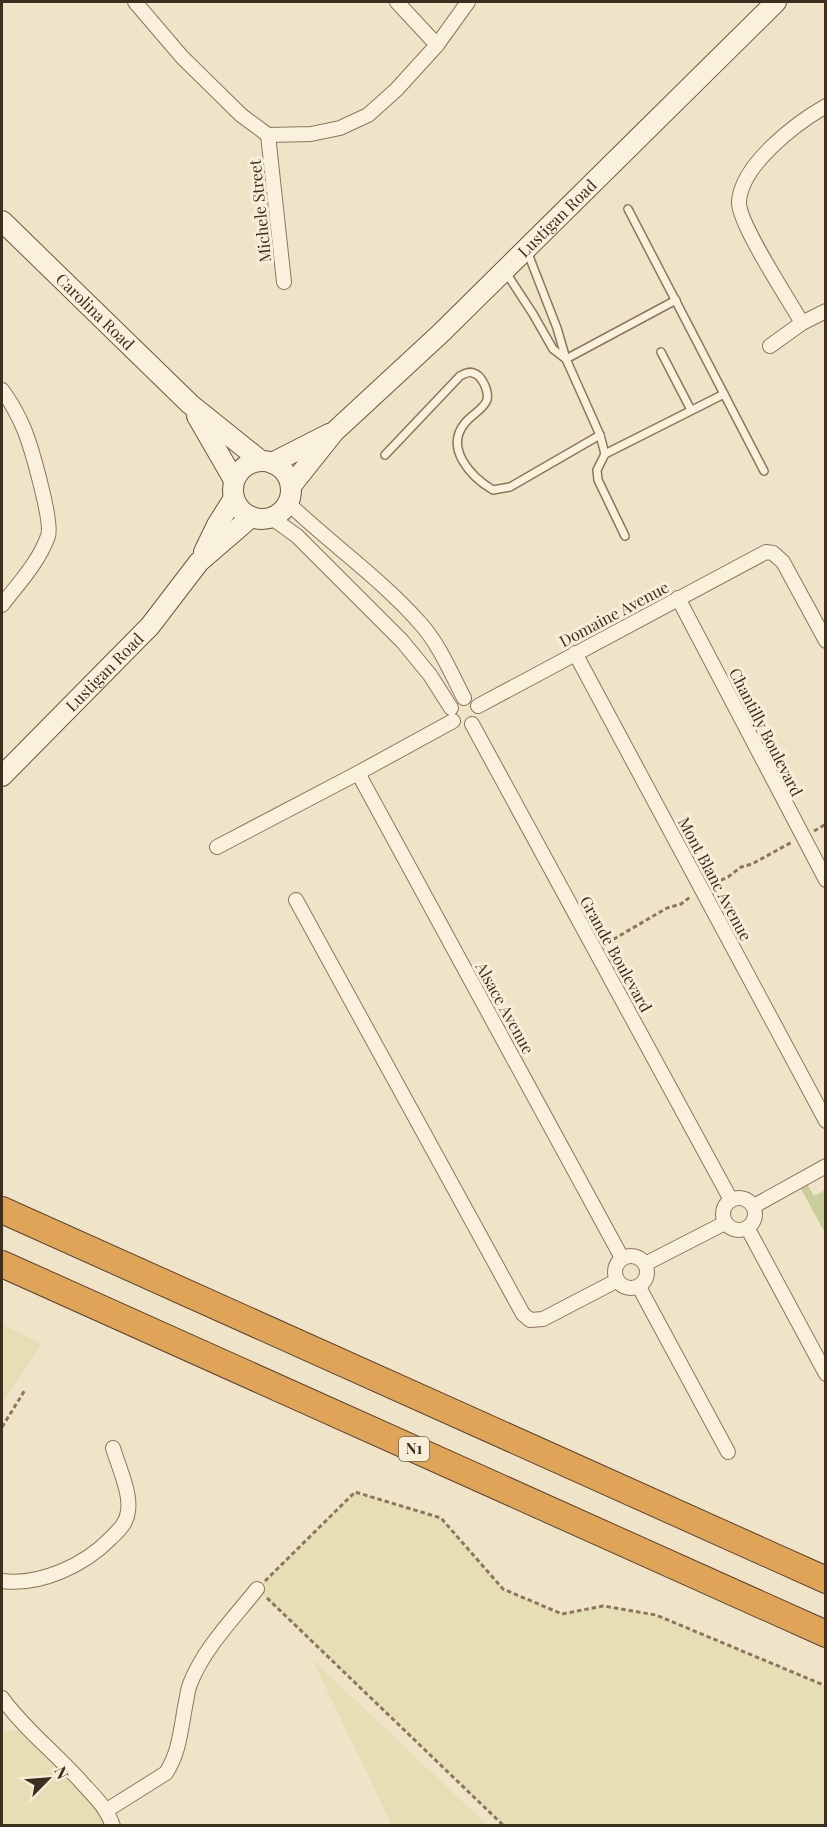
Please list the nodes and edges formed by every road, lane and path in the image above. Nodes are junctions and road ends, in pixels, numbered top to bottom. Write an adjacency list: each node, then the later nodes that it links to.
1 (135, 2): 7 (street)
2 (397, 2): 5 (street)
3 (468, 2): 5 (street)
4 (776, 2): 10 (street, Lustigan Road)
5 (437, 45): 7 (street)
6 (825, 106): 15 (street)
7 (268, 135): 12 (street, Michele Street)
8 (628, 209): 13 (lane)
9 (2, 220): 21 (street, Carolina Road)
10 (526, 248): 11 (street, Lustigan Road); 18 (lane)
11 (504, 269): 18 (lane); 23 (street, Lustigan Road)
12 (284, 282)
13 (676, 300): 18 (lane); 20 (lane)
14 (825, 311): 15 (street)
15 (802, 323): 16 (street)
16 (770, 346)
17 (661, 352): 22 (lane)
18 (566, 358): 24 (lane)
19 (2, 390): 37 (street)
20 (724, 394): 22 (lane); 28 (lane)
21 (190, 404): 27 (street, Carolina Road); 29 (street, Carolina Road)
22 (691, 410): 25 (lane)
23 (334, 432): 27 (street, Lustigan Road); 30 (street, Lustigan Road)
24 (600, 435): 25 (lane); 26 (lane)
25 (605, 454): 33 (lane)
26 (385, 455)
27 (266, 462): 29 (street); 30 (street)
28 (764, 471)
29 (234, 489): 31 (street); 34 (street, Lustigan Road)
30 (289, 494): 32 (street); 35 (street)
31 (251, 518): 32 (street); 34 (street, Lustigan Road)
32 (272, 518): 38 (street)
33 (626, 536)
34 (199, 562): 48 (street, Lustigan Road)
35 (392, 595): 38 (street); 39 (street)
36 (678, 598): 40 (street, Domaine Avenue); 42 (street, Domaine Avenue); 50 (street, Chantilly Boulevard)
37 (2, 605)
38 (374, 612): 41 (street)
39 (424, 629): 41 (street); 43 (street)
40 (825, 641)
41 (405, 645): 45 (street)
42 (575, 653): 44 (street, Domaine Avenue); 52 (street, Mont Blanc Avenue)
43 (464, 698): 44 (street); 45 (street)
44 (478, 706): 46 (street)
45 (452, 714): 46 (street); 47 (street)
46 (472, 724): 54 (street, Grande Boulevard)
47 (358, 773): 49 (street); 59 (street, Alsace Avenue)
48 (2, 776)
49 (217, 847)
50 (825, 880)
51 (296, 900): 62 (street)
52 (825, 1121)
53 (825, 1166): 55 (street)
54 (731, 1200): 55 (street); 57 (street)
55 (754, 1206): 58 (street)
56 (2, 1210): 69 (highway)
57 (725, 1223): 58 (street); 61 (street)
58 (748, 1229): 64 (street)
59 (622, 1258): 61 (street); 62 (street)
60 (2, 1264): 72 (highway, N1)
61 (645, 1264): 63 (street)
62 (616, 1281): 63 (street)
63 (639, 1287): 68 (street)
64 (825, 1374)
65 (25, 1390): 66 (path)
66 (2, 1427)
67 (112, 1448): 70 (street)
68 (728, 1452)
69 (825, 1580)
70 (2, 1581)
71 (257, 1589): 73 (path); 75 (street); 77 (path)
72 (825, 1634)
73 (825, 1686)
74 (2, 1698): 75 (street)
75 (107, 1810): 76 (street)
76 (113, 1826)
77 (504, 1826)

